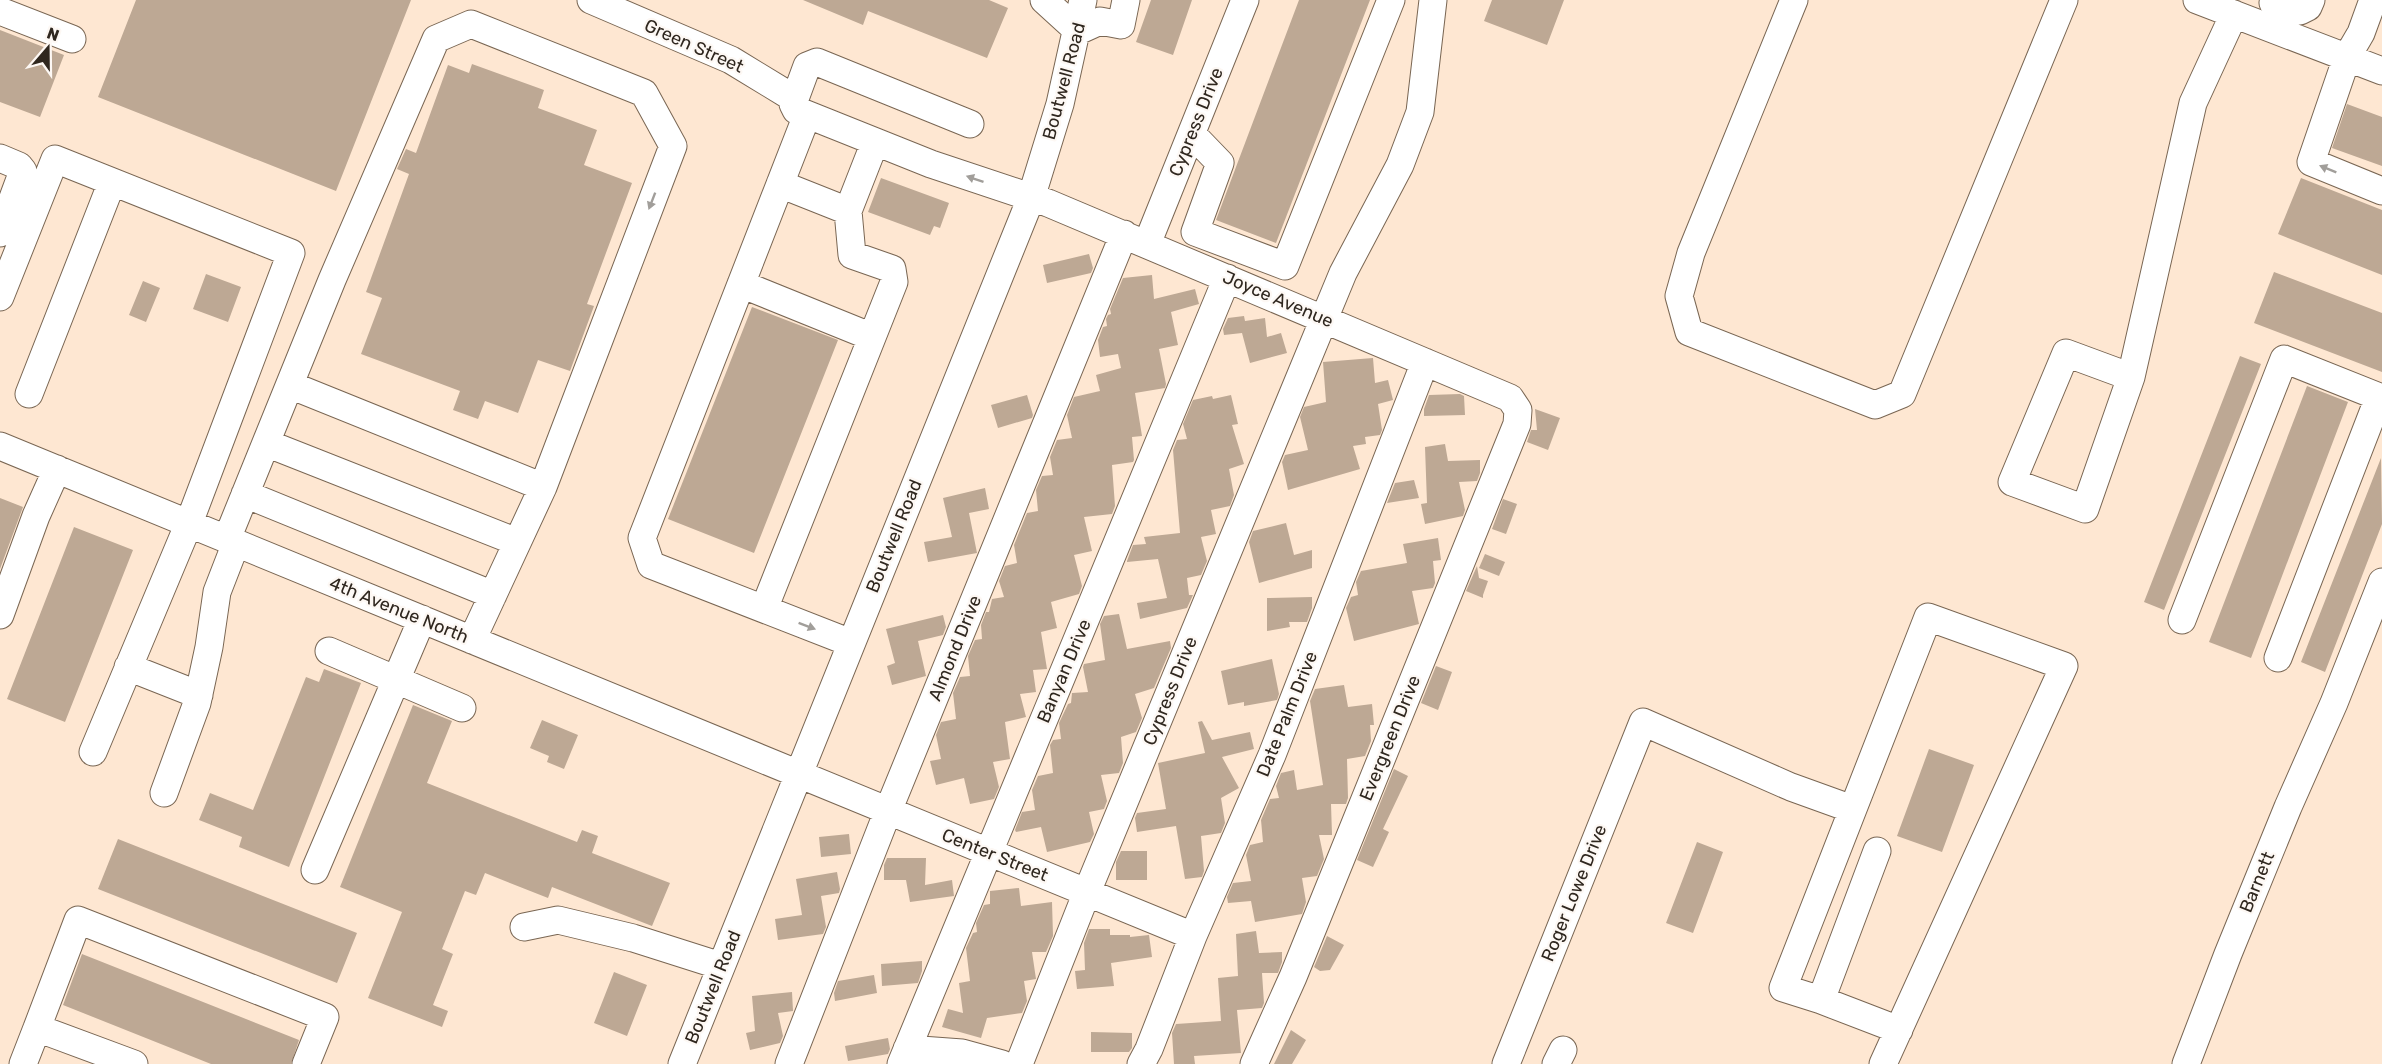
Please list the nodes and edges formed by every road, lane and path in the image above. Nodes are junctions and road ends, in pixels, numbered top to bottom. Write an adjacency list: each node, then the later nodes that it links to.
1 (591, 0): 20 (street, Green Street)
2 (1044, 0): 16 (street)
3 (1083, 0): 16 (street, Boutwell Road)
4 (1126, 0): 16 (street)
5 (1245, 0): 22 (street, Cypress Drive)
6 (1391, 0): 22 (street)
7 (1433, 0): 35 (street, Cypress Drive)
8 (1794, 0): 9 (street)
9 (2064, 0)
10 (2197, 0): 15 (street)
11 (2311, 0): 13 (street)
12 (2373, 0): 18 (street)
13 (2271, 10): 15 (street); 18 (street)
14 (0, 11): 17 (street)
15 (2234, 14): 38 (street)
16 (1078, 31): 28 (street, Boutwell Road)
17 (72, 39)
18 (2347, 57): 19 (street); 27 (street, one-way to 18)
19 (2382, 71)
20 (801, 107): 21 (street); 23 (street, Green Street); 26 (street)
21 (970, 124)
22 (1192, 134): 31 (street, Cypress Drive)
23 (875, 142): 28 (street, Joyce Avenue, one-way to 23); 29 (street)
24 (0, 158): 30 (street)
25 (112, 182): 34 (street); 40 (street); 48 (street)
26 (780, 184): 29 (street); 33 (street)
27 (2382, 190)
28 (1031, 198): 31 (street, Joyce Avenue); 58 (street, Boutwell Road)
29 (848, 212): 36 (street)
30 (0, 233)
31 (1136, 239): 32 (street, Joyce Avenue); 69 (street, Almond Drive)
32 (1227, 278): 35 (street, Joyce Avenue); 71 (street, Banyan Drive)
33 (741, 284): 36 (street); 53 (street)
34 (0, 297)
35 (1324, 319): 37 (street, Joyce Avenue); 73 (street, Cypress Drive)
36 (872, 337): 53 (street)
37 (1425, 362): 42 (street, Joyce Avenue); 75 (street, Date Palm Drive)
38 (2131, 377): 38 (street)
39 (290, 385): 43 (street); 46 (street); 46 (street, one-way to 46)
40 (29, 394)
41 (2380, 398): 56 (street); 60 (street)
42 (1518, 410): 89 (street, Evergreen Drive)
43 (266, 443): 47 (street); 50 (street)
44 (0, 446): 45 (street, 4th Avenue North)
45 (57, 469): 48 (street, 4th Avenue North); 54 (street)
46 (543, 487): 50 (street)
47 (245, 494): 49 (street); 52 (street)
48 (189, 523): 49 (street, 4th Avenue North); 61 (street)
49 (232, 541): 55 (street, 4th Avenue North); 63 (street)
50 (517, 542): 52 (street)
51 (2382, 582): 92 (street, Barnett)
52 (493, 595): 57 (street)
53 (764, 609): 58 (street, one-way to 58)
54 (0, 615)
55 (422, 619): 57 (street, 4th Avenue North); 62 (street)
56 (2182, 620)
57 (472, 640): 66 (street, 4th Avenue North)
58 (850, 643): 66 (street, Boutwell Road)
59 (329, 651): 62 (street)
60 (2278, 658)
61 (128, 667): 63 (street); 65 (street)
62 (396, 681): 64 (street); 72 (street)
63 (199, 695): 67 (street)
64 (462, 708)
65 (93, 752)
66 (798, 774): 69 (street, Center Street); 76 (street, Boutwell Road)
67 (164, 793)
68 (1852, 809): 77 (street); 79 (street); 90 (street, Roger Lowe Drive)
69 (888, 811): 71 (street, Center Street); 85 (street, Almond Drive)
70 (1877, 851): 77 (street)
71 (989, 852): 73 (street, Center Street); 80 (street, Banyan Drive)
72 (315, 870)
73 (1087, 892): 75 (street, Center Street); 87 (street, Cypress Drive)
74 (524, 927): 76 (street)
75 (1193, 936): 88 (street, Date Palm Drive)
76 (721, 966): 84 (street, Boutwell Road)
77 (1821, 1000): 79 (street)
78 (38, 1028): 81 (street); 82 (street); 83 (street)
79 (1899, 1030): 91 (street)
80 (904, 1057): 86 (street)
81 (23, 1064)
82 (134, 1064)
83 (306, 1064)
84 (682, 1064)
85 (789, 1064)
86 (1002, 1064)
87 (1019, 1064)
88 (1141, 1064)
89 (1254, 1064)
90 (1506, 1064)
91 (1883, 1064)
92 (2186, 1064)

